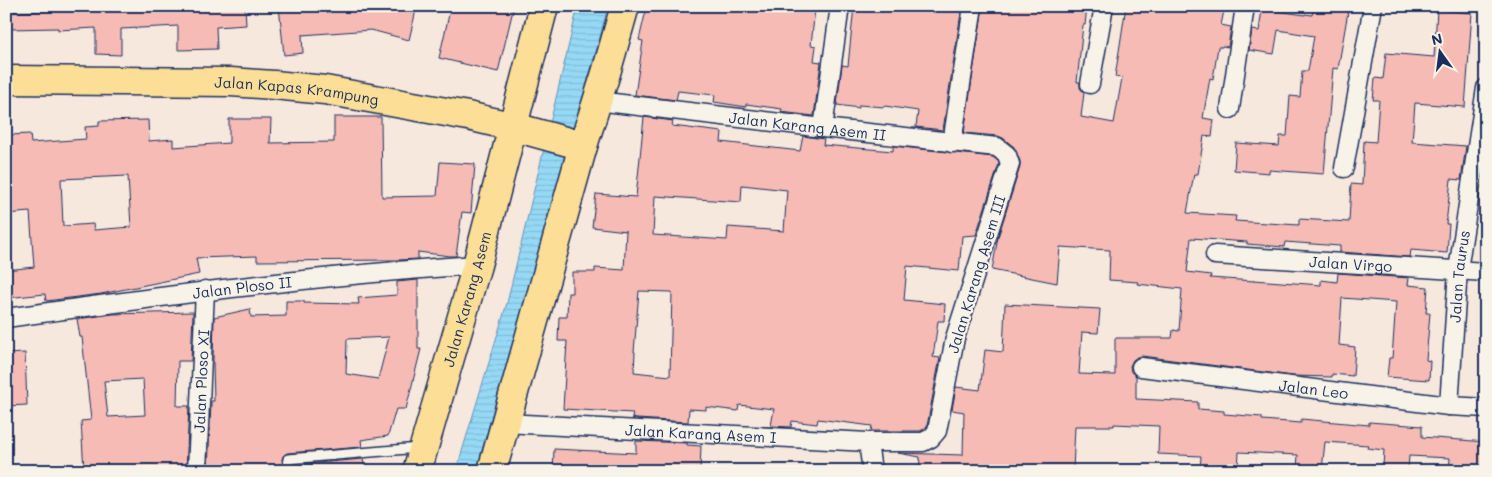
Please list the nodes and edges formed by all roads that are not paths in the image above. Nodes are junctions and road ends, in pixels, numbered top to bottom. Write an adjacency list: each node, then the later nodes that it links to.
1 (544, 6): 14 (main road, Jalan Karang Asem)
2 (625, 6): 11 (main road)
3 (840, 6): 15 (street)
4 (974, 6): 16 (street)
5 (1104, 6): 9 (street)
6 (1245, 6): 13 (street)
7 (1373, 6): 19 (street)
8 (6, 80): 14 (main road, Jalan Kapas Krampung)
9 (1090, 84)
10 (1486, 88): 12 (street, Jalan Taurus)
11 (597, 101): 15 (street, Jalan Karang Asem II); 17 (main road)
12 (1484, 108): 22 (street, Jalan Taurus)
13 (1230, 109)
14 (515, 127): 17 (main road, Jalan Kapas Krampung); 21 (main road, Jalan Karang Asem)
15 (823, 128): 16 (street, Jalan Karang Asem II)
16 (952, 143): 18 (street, Jalan Karang Asem II)
17 (579, 145): 29 (main road)
18 (1010, 164): 30 (street, Jalan Karang Asem III)
19 (1344, 168)
20 (1215, 256): 22 (street, Jalan Virgo)
21 (477, 265): 24 (street, Jalan Ploso II); 31 (main road, Jalan Karang Asem)
22 (1458, 270): 23 (street, Jalan Virgo); 27 (street, Jalan Taurus)
23 (1486, 272)
24 (205, 290): 25 (street, Jalan Ploso II); 33 (street, Jalan Ploso XI)
25 (6, 318)
26 (1141, 367): 27 (street, Jalan Leo)
27 (1449, 406): 28 (street, Jalan Leo)
28 (1486, 408)
29 (506, 423): 30 (street, Jalan Karang Asem I); 34 (main road)
30 (868, 442): 35 (street)
31 (420, 459): 32 (lane)
32 (288, 467)
33 (197, 471)
34 (492, 471)
35 (872, 471)

